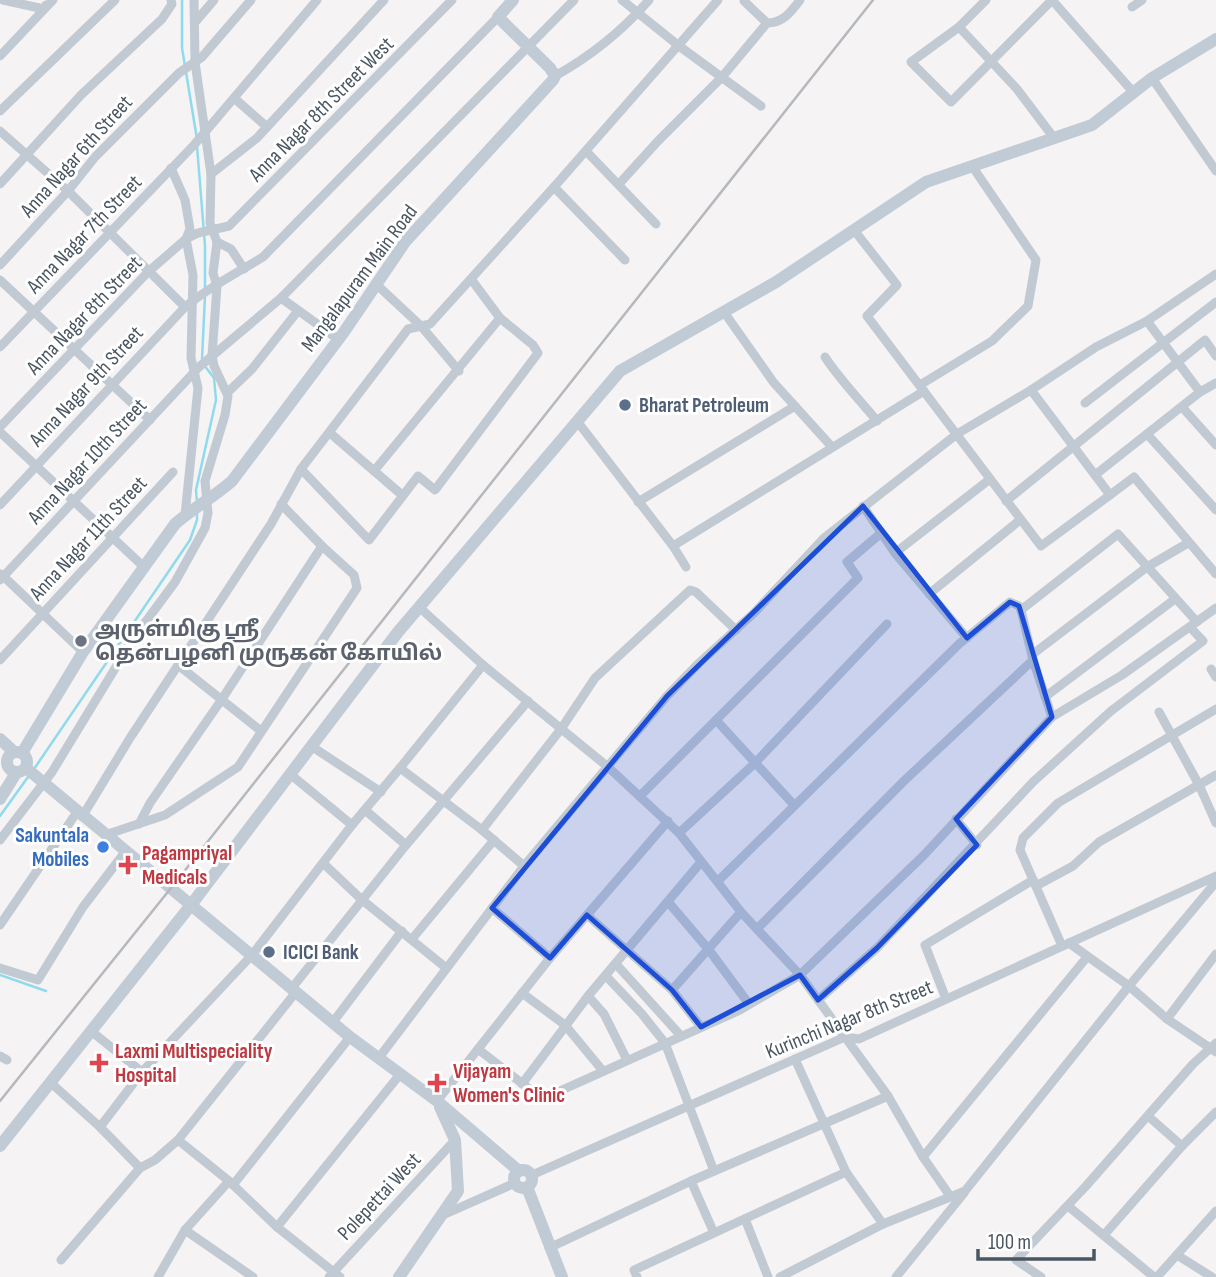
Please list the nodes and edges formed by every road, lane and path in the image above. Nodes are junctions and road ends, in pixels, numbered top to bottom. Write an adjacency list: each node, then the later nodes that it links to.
1 (3, 0): 20 (street)
2 (53, 0): 20 (street)
3 (115, 0): 39 (street)
4 (194, 0): 24 (street)
5 (214, 0): 24 (street)
6 (251, 0): 32 (street, Anna Nagar 6th Street)
7 (317, 0): 37 (street, Anna Nagar 7th Street)
8 (384, 0): 40 (street)
9 (452, 0): 57 (street, Anna Nagar 8th Street West)
10 (513, 0): 23 (street)
11 (574, 0): 29 (street, Anna Nagar 10th Street)
12 (622, 0): 22 (street)
13 (649, 0): 22 (street)
14 (718, 0): 28 (street)
15 (744, 0): 25 (street)
16 (800, 0): 25 (street)
17 (986, 0): 26 (street)
18 (1142, 0): 21 (street)
19 (171, 2): 45 (street)
20 (46, 5): 30 (street)
21 (1132, 7)
22 (639, 12): 28 (street); 33 (street)
23 (498, 17): 29 (street); 62 (street, Anna Nagar 9th Street)
24 (195, 21): 32 (street)
25 (767, 23): 34 (street)
26 (958, 27): 31 (street); 31 (street)
27 (1216, 38): 35 (street)
28 (679, 46): 34 (street); 44 (street)
29 (529, 47): 33 (street); 69 (street, Anna Nagar 10th Street)
30 (0, 56)
31 (992, 62): 36 (street); 42 (street)
32 (192, 64): 43 (street); 53 (street, Anna Nagar 6th Street)
33 (555, 76): 67 (street, Mangalapuram Main Road)
34 (722, 77): 38 (street); 51 (street)
35 (1152, 78): 36 (street); 48 (street)
36 (1134, 93): 42 (street)
37 (234, 98): 40 (street); 43 (street, Anna Nagar 7th Street)
38 (761, 106)
39 (0, 111)
40 (267, 127): 49 (street)
41 (0, 131): 45 (street)
42 (1054, 138): 46 (street)
43 (199, 139): 47 (street, Anna Nagar 7th Street); 49 (street)
44 (586, 151): 51 (street); 52 (street)
45 (28, 154): 50 (street); 53 (street)
46 (972, 166): 55 (street); 89 (street)
47 (172, 168): 56 (street, Anna Nagar 7th Street); 58 (street)
48 (1216, 172)
49 (211, 174): 57 (street)
50 (0, 184)
51 (619, 184): 54 (street)
52 (554, 187): 60 (street); 65 (street)
53 (68, 191): 56 (street); 61 (street, Anna Nagar 6th Street)
54 (656, 224)
55 (854, 230): 74 (street); 89 (street)
56 (109, 231): 63 (street); 72 (street, Anna Nagar 7th Street)
57 (206, 232): 58 (street, Anna Nagar 8th Street); 59 (street)
58 (186, 239): 63 (street, Anna Nagar 8th Street); 70 (street)
59 (217, 242): 62 (street); 68 (street)
60 (625, 260)
61 (0, 265)
62 (244, 269): 68 (street, Anna Nagar 9th Street)
63 (148, 272): 70 (street); 81 (street, Anna Nagar 8th Street)
64 (1216, 274): 76 (street)
65 (471, 279): 75 (street); 77 (street)
66 (0, 280): 72 (street)
67 (376, 284): 77 (street); 78 (street, Mangalapuram Main Road)
68 (213, 287): 70 (street, Anna Nagar 9th Street); 85 (street)
69 (281, 298): 73 (street); 85 (street, Anna Nagar 10th Street)
70 (192, 300): 85 (street); 88 (street, Anna Nagar 9th Street)
71 (1216, 302): 79 (street)
72 (34, 312): 80 (street, Anna Nagar 7th Street); 81 (street)
73 (298, 312): 78 (street); 92 (street)
74 (724, 312): 94 (street); 97 (street)
75 (500, 318): 86 (street); 112 (street)
76 (1147, 320): 79 (street); 90 (street)
77 (421, 326): 86 (street); 100 (street)
78 (338, 339): 120 (street, Mangalapuram Main Road)
79 (1163, 342): 84 (street); 93 (street)
80 (0, 347)
81 (74, 349): 88 (street); 99 (street, Anna Nagar 8th Street)
82 (1216, 356): 84 (street)
83 (825, 358): 98 (street)
84 (1176, 361): 91 (street); 103 (street)
85 (203, 364): 92 (street); 96 (street, Anna Nagar 10th Street); 120 (street)
86 (459, 371): 108 (street)
87 (1216, 383): 91 (street)
88 (112, 385): 96 (street); 106 (street, Anna Nagar 9th Street)
89 (922, 388): 98 (street); 101 (street)
90 (1031, 390): 101 (street); 103 (street)
91 (1200, 392): 95 (street)
92 (227, 393): 120 (street)
93 (1085, 403)
94 (795, 406): 105 (street); 116 (street)
95 (1182, 407): 102 (street); 104 (street)
96 (149, 420): 114 (street, Anna Nagar 10th Street)
97 (577, 421): 116 (street); 136 (street)
98 (877, 421): 105 (street)
99 (0, 430): 106 (street)
100 (330, 433): 107 (street); 108 (street)
101 (957, 434): 111 (street); 119 (street)
102 (1147, 434): 110 (street); 121 (street)
103 (1073, 445): 110 (street); 115 (street)
104 (1216, 445)
105 (832, 447): 126 (street)
106 (36, 466): 114 (street); 118 (street, Anna Nagar 9th Street)
107 (302, 469): 112 (street); 117 (street)
108 (374, 471): 112 (street)
109 (173, 472): 124 (street, Anna Nagar 11th Street)
110 (1095, 475): 113 (street)
111 (990, 480): 115 (street); 128 (street)
112 (402, 495)
113 (1110, 495): 122 (street); 125 (street)
114 (74, 501): 124 (street); 133 (street, Anna Nagar 10th Street)
115 (1006, 501): 122 (street)
116 (638, 502): 126 (street)
117 (281, 504): 127 (street); 147 (street)
118 (0, 505)
119 (863, 506): 123 (street); 142 (street)
120 (196, 507): 131 (street, Mangalapuram Main Road); 162 (street)
121 (1216, 510)
122 (1020, 520): 134 (street)
123 (880, 534): 128 (street); 155 (street)
124 (112, 537): 131 (street); 139 (street, Anna Nagar 11th Street)
125 (1188, 543): 130 (street); 132 (street)
126 (673, 546): 129 (street)
127 (322, 547): 150 (street); 157 (street)
128 (895, 553): 134 (street)
129 (686, 566)
130 (1147, 567): 135 (street); 138 (street); 145 (street)
131 (145, 568): 144 (street, Mangalapuram Main Road)
132 (1216, 574)
133 (1, 577): 139 (street)
134 (929, 594): 143 (street)
135 (1175, 599): 141 (street); 149 (street)
136 (419, 607): 148 (street); 160 (street)
137 (1216, 608): 141 (street)
138 (1021, 610): 143 (street); 145 (street)
139 (42, 613): 144 (street); 146 (street, Anna Nagar 11th Street)
140 (887, 624): 161 (street)
141 (1194, 624): 154 (street); 187 (street)
142 (736, 630): 156 (street); 163 (street)
143 (967, 638): 173 (street)
144 (83, 652): 162 (street, Mangalapuram Main Road)
145 (1033, 657): 149 (street); 203 (street)
146 (0, 660)
147 (178, 665): 150 (street); 175 (street)
148 (483, 665): 151 (street); 164 (street)
149 (1045, 697): 154 (street)
150 (222, 699): 157 (street); 179 (street)
151 (528, 701): 156 (street); 172 (street)
152 (1216, 709): 158 (street)
153 (1158, 712): 158 (street)
154 (1052, 717): 176 (street)
155 (716, 720): 161 (street); 170 (street)
156 (561, 729): 163 (street); 181 (street)
157 (261, 731): 179 (street)
158 (1172, 735): 168 (street); 195 (street)
159 (0, 739): 162 (street)
160 (311, 746): 165 (street); 169 (street)
161 (754, 764): 173 (street); 182 (street)
162 (20, 766): 167 (street); 171 (street); 175 (street); 184 (street)
163 (608, 767): 170 (street); 191 (street)
164 (400, 768): 169 (street); 172 (street)
165 (290, 774): 180 (street); 198 (street)
166 (1216, 775): 168 (street)
167 (0, 780)
168 (1199, 785): 178 (street); 195 (street)
169 (380, 792): 174 (street)
170 (640, 796): 177 (street)
171 (0, 799)
172 (444, 800): 181 (street); 186 (street)
173 (794, 805): 193 (street)
174 (365, 810): 180 (street); 186 (street)
175 (80, 814): 183 (street); 202 (street)
176 (956, 819): 187 (street); 216 (street)
177 (668, 821): 182 (street); 201 (street)
178 (1216, 823)
179 (139, 824): 183 (street)
180 (352, 825): 190 (street)
181 (482, 830): 185 (street)
182 (679, 833): 189 (street)
183 (105, 835): 188 (street)
184 (0, 840)
185 (494, 840): 191 (street); 205 (street)
186 (406, 845): 196 (street)
187 (977, 845): 224 (street)
188 (125, 852): 198 (street); 215 (street)
189 (701, 862): 193 (street); 197 (street)
190 (323, 863): 196 (street); 210 (street)
191 (524, 866): 199 (street)
192 (1216, 876): 206 (street, Kurinchi Nagar 8th Street)
193 (718, 881): 200 (street)
194 (1216, 882): 218 (street)
195 (1034, 883): 206 (street); 223 (street)
196 (361, 899): 204 (street); 219 (street)
197 (669, 903): 207 (street); 208 (street)
198 (191, 905): 210 (street); 230 (street)
199 (492, 908): 212 (street); 214 (street)
200 (741, 912): 203 (street); 207 (street)
201 (587, 915): 208 (street); 212 (street)
202 (0, 925)
203 (757, 929): 216 (street)
204 (402, 931): 205 (street); 227 (street)
205 (412, 939): 214 (street)
206 (1065, 944): 211 (street); 223 (street, Kurinchi Nagar 8th Street)
207 (709, 950): 220 (street); 225 (street)
208 (627, 951): 213 (street); 220 (street)
209 (1216, 954): 226 (street)
210 (252, 955): 219 (street); 241 (street)
211 (1087, 957): 218 (street); 256 (street)
212 (550, 958): 221 (street)
213 (616, 964): 217 (street); 231 (street)
214 (446, 967): 237 (street)
215 (0, 968)
216 (800, 975): 224 (street); 225 (street)
217 (606, 976): 222 (street); 234 (street)
218 (1129, 986): 226 (street); 263 (street)
219 (294, 990): 227 (street); 252 (street)
220 (672, 990): 229 (street)
221 (522, 993): 228 (street); 236 (street)
222 (588, 996): 228 (street); 239 (street)
223 (947, 999): 233 (street, Kurinchi Nagar 8th Street)
224 (818, 1000): 233 (street)
225 (749, 1004): 229 (street)
226 (1167, 1019): 235 (street)
227 (333, 1022): 232 (street)
228 (565, 1025): 240 (street); 244 (street)
229 (701, 1027): 231 (street)
230 (91, 1031): 241 (street); 243 (street)
231 (681, 1036): 234 (street)
232 (350, 1037): 237 (street); 262 (street)
233 (845, 1037): 238 (street, Kurinchi Nagar 8th Street); 245 (street)
234 (665, 1043): 239 (street); 247 (street)
235 (1214, 1048): 249 (street)
236 (478, 1049): 244 (street); 246 (street)
237 (378, 1059): 242 (street)
238 (795, 1059): 247 (street, Kurinchi Nagar 8th Street); 250 (street)
239 (627, 1060): 240 (street)
240 (603, 1071): 244 (street)
241 (142, 1072): 251 (street)
242 (401, 1073): 246 (street); 270 (street)
243 (51, 1083): 251 (street); 254 (street)
244 (522, 1084)
245 (888, 1096): 250 (street); 256 (street)
246 (436, 1101): 253 (street); 260 (street)
247 (687, 1106): 258 (street); 260 (street, Kurinchi Nagar 8th Street)
248 (1216, 1112): 255 (street)
249 (1149, 1116): 255 (street); 265 (street)
250 (824, 1123): 258 (street); 259 (street)
251 (100, 1127): 257 (street)
252 (178, 1140): 257 (street); 262 (street)
253 (455, 1140): 267 (street); 278 (street, Polepettai West)
254 (0, 1146)
255 (1182, 1146): 273 (street)
256 (923, 1157): 264 (street)
257 (141, 1168): 276 (street)
258 (713, 1171): 261 (street)
259 (846, 1172): 268 (street); 269 (street)
260 (523, 1179): 267 (street, Kurinchi Nagar 8th Street); 274 (street)
261 (691, 1181): 272 (street); 274 (street)
262 (231, 1183): 270 (street); 271 (street)
263 (965, 1191): 264 (street); 285 (street)
264 (950, 1196): 269 (street)
265 (1068, 1206): 273 (street); 286 (street)
266 (1216, 1211): 275 (street)
267 (443, 1215): 280 (street)
268 (745, 1219): 272 (street); 283 (street)
269 (883, 1224): 284 (street)
270 (277, 1227): 278 (street)
271 (185, 1230): 277 (street); 279 (street)
272 (714, 1233): 282 (street)
273 (1104, 1236): 287 (street)
274 (550, 1248): 281 (street)
275 (1177, 1255): 287 (street); 288 (street)
276 (61, 1260)
277 (162, 1275)
278 (334, 1275)
279 (253, 1277)
280 (399, 1277)
281 (562, 1277)
282 (637, 1277)
283 (768, 1277)
284 (780, 1277)
285 (896, 1277)
286 (1041, 1277)
287 (1156, 1277)
288 (1212, 1277)

